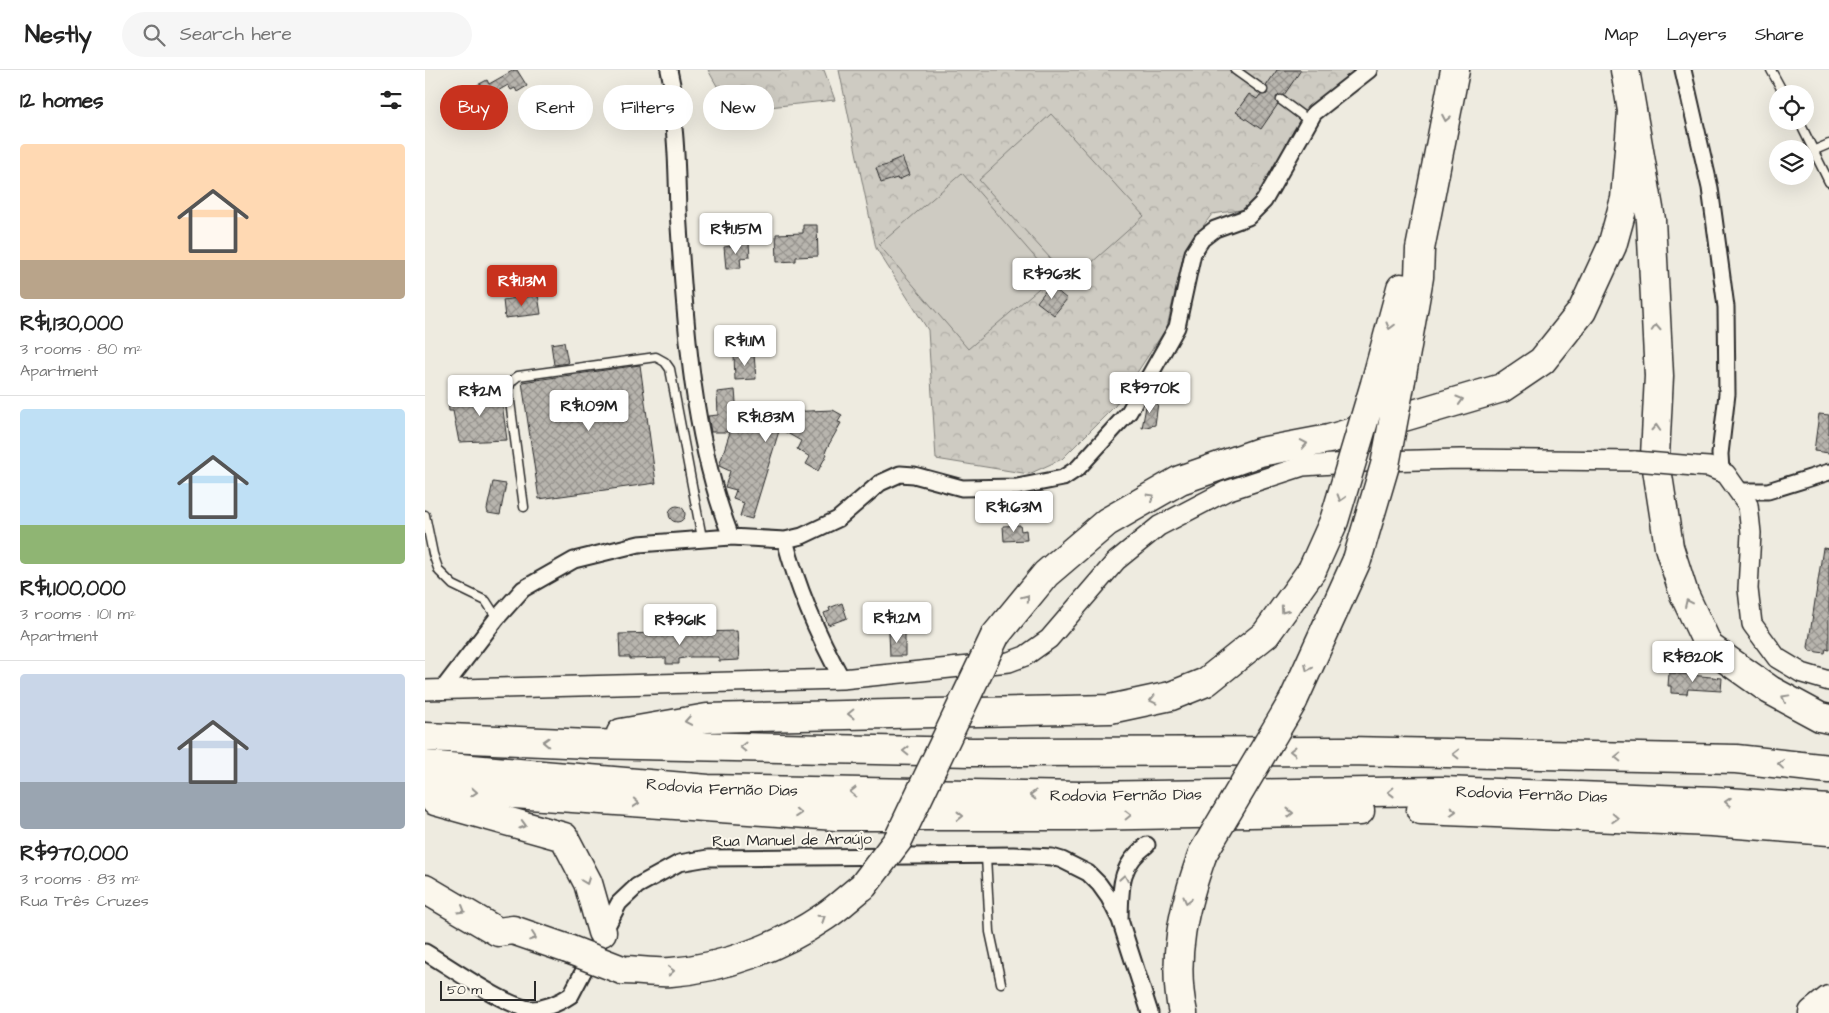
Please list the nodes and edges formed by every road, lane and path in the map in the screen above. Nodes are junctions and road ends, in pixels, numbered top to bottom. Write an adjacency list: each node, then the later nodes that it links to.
1 (669, 70): 23 (street)
2 (1369, 70): 12 (street)
3 (1455, 70): 17 (highway, one-way to 17)
4 (1625, 70): 11 (highway)
5 (1683, 70): 18 (street)
6 (1771, 70): 8 (lane)
7 (1240, 72): 9 (lane)
8 (1779, 85)
9 (1263, 90)
10 (1281, 100): 12 (lane)
11 (1632, 112): 30 (highway, one-way to 11); 41 (highway, one-way to 11, bridge)
12 (1308, 120): 25 (street)
13 (1804, 130): 15 (lane)
14 (1829, 144): 15 (lane)
15 (1815, 150): 16 (lane)
16 (1829, 182)
17 (1419, 249): 32 (highway, one-way to 32, bridge); 49 (highway, one-way to 49, bridge)
18 (1721, 471): 20 (street); 27 (street, bridge)
19 (1829, 472): 20 (street)
20 (1739, 491): 28 (street)
21 (524, 507): 24 (lane)
22 (425, 515): 26 (lane)
23 (731, 537): 24 (street); 25 (street)
24 (701, 538): 26 (street)
25 (785, 540): 27 (street)
26 (497, 618): 29 (street)
27 (842, 679): 29 (street)
28 (1829, 681)
29 (433, 691)
30 (1829, 720)
31 (425, 737): 32 (highway, one-way to 31)
32 (589, 744): 34 (highway, one-way to 32)
33 (425, 764): 37 (highway, Rodovia Fernão Dias, one-way to 33)
34 (1829, 769)
35 (425, 788): 38 (highway, Rodovia Fernão Dias, one-way to 38)
36 (425, 799): 43 (highway, one-way to 43)
37 (1829, 810)
38 (1829, 831)
39 (1147, 845): 42 (street, one-way to 39)
40 (986, 856): 42 (street, Rua Manuel de Araújo); 43 (street, Rua Manuel de Araújo); 45 (lane)
41 (425, 889)
42 (1120, 920): 48 (street, Rua Manuel de Araújo)
43 (602, 932): 47 (street, Rua Manuel de Araújo)
44 (425, 952): 47 (street, Rua Manuel de Araújo)
45 (1001, 983)
46 (1829, 1000): 50 (highway)
47 (520, 1010)
48 (1150, 1013)
49 (1183, 1013)
50 (1813, 1013)

